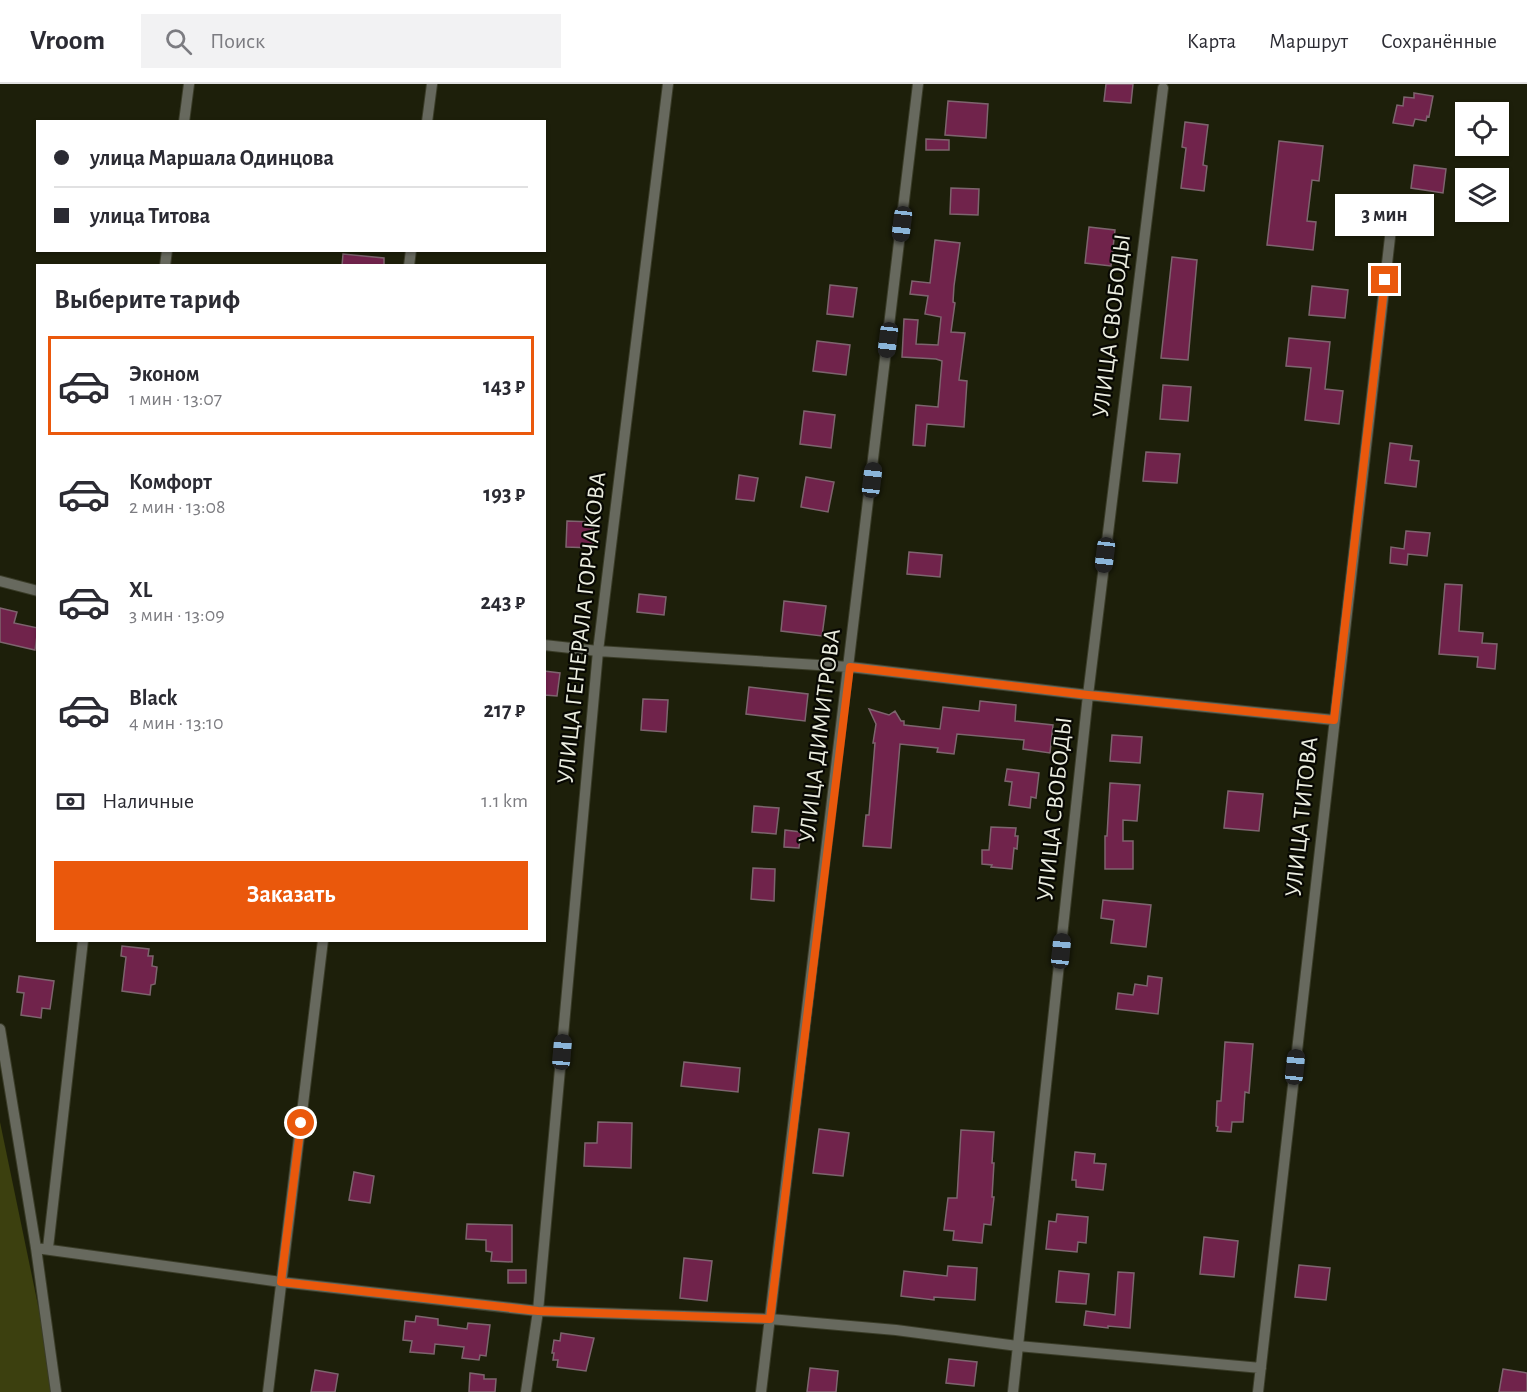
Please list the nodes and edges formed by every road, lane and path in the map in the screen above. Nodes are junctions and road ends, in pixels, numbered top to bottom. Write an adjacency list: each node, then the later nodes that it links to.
1 (189, 84): 6 (street)
2 (432, 84): 7 (street)
3 (668, 84): 12 (street, УЛИЦА ГЕНЕРАЛА ГОРЧАКОВА)
4 (918, 84): 13 (street, УЛИЦА ДИМИТРОВА)
5 (1163, 88): 14 (street, УЛИЦА СВОБОДЫ)
6 (184, 120)
7 (428, 120)
8 (1393, 211): 15 (street, УЛИЦА ТИТОВА)
9 (0, 581): 10 (street)
10 (36, 590)
11 (546, 645): 12 (street)
12 (598, 651): 13 (street); 22 (street, УЛИЦА ГЕНЕРАЛА ГОРЧАКОВА)
13 (850, 667): 14 (street); 23 (street, УЛИЦА ДИМИТРОВА)
14 (1088, 695): 15 (street); 24 (street, УЛИЦА СВОБОДЫ)
15 (1334, 720): 25 (street, УЛИЦА ТИТОВА)
16 (83, 942): 20 (street)
17 (323, 942): 21 (street)
18 (0, 1029): 19 (street)
19 (36, 1248): 20 (street); 26 (street)
20 (48, 1248): 21 (street)
21 (281, 1282): 22 (street); 27 (street)
22 (538, 1311): 23 (street); 28 (street, УЛИЦА ГЕНЕРАЛА ГОРЧАКОВА)
23 (770, 1319): 24 (street); 29 (street, УЛИЦА ДИМИТРОВА)
24 (1018, 1346): 25 (street); 30 (street, УЛИЦА СВОБОДЫ)
25 (1261, 1368): 31 (street, УЛИЦА ТИТОВА)
26 (56, 1392)
27 (268, 1392)
28 (526, 1392)
29 (761, 1392)
30 (1013, 1392)
31 (1258, 1392)

